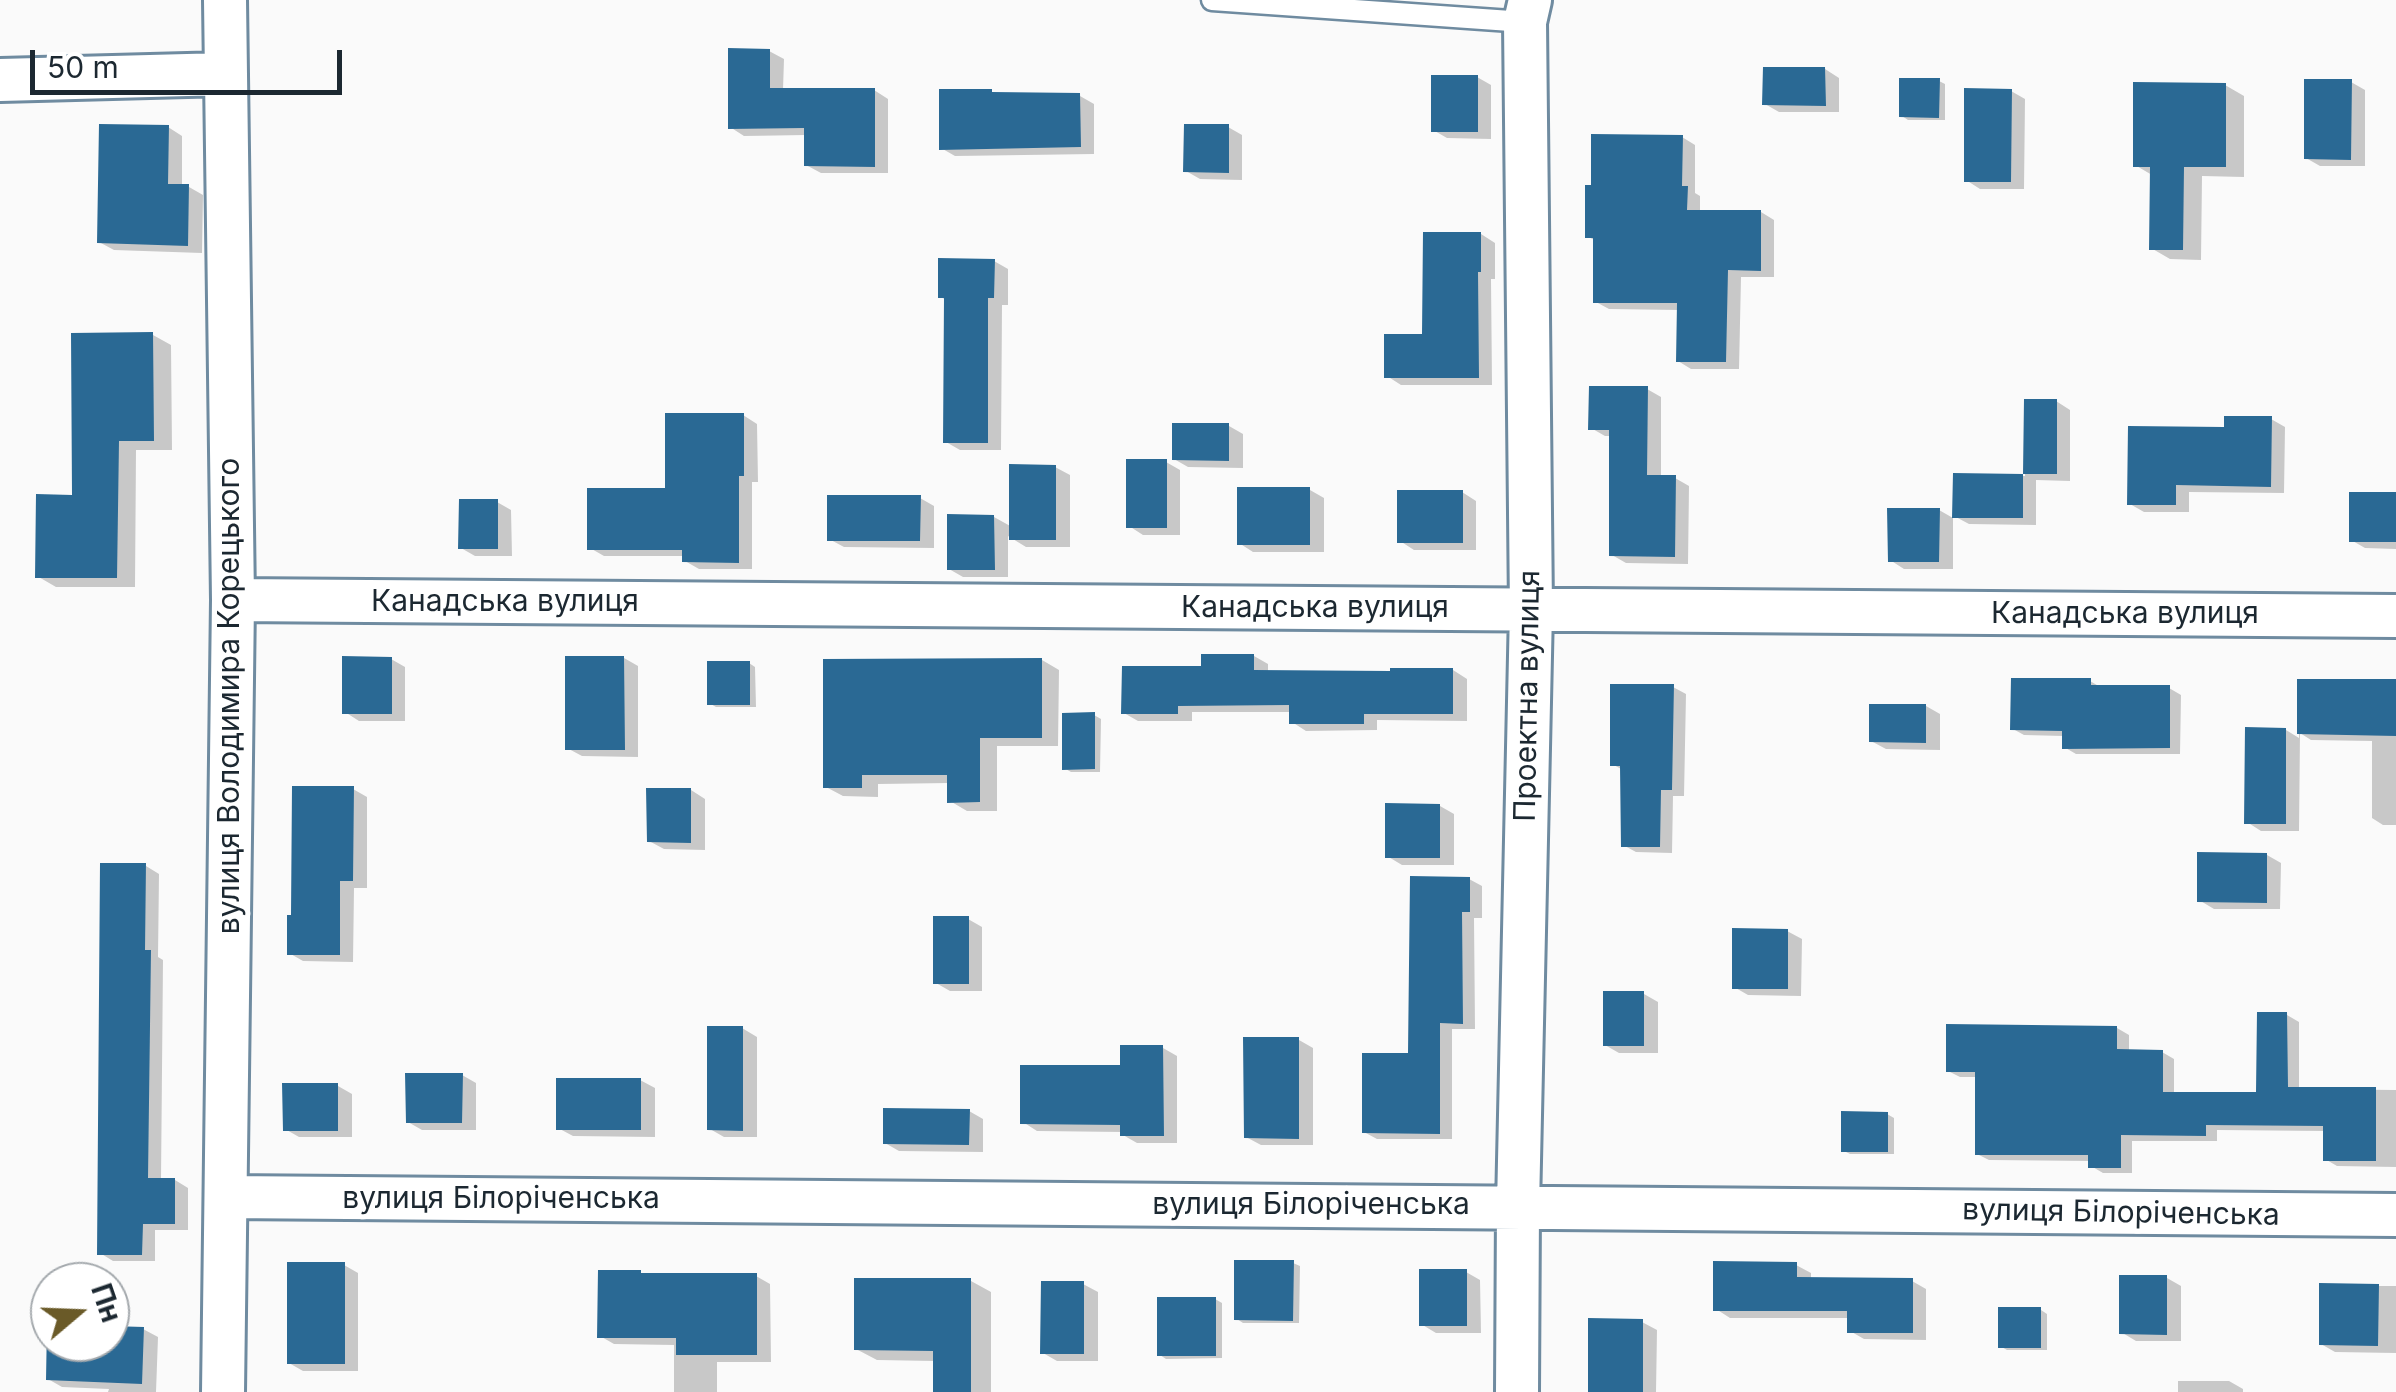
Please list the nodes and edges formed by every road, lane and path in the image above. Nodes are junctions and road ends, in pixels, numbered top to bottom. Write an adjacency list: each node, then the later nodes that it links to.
1 (225, 0): 4 (street, вулиця Володимира Корецького)
2 (1212, 0): 3 (lane)
3 (1528, 11): 7 (street, Проектна вулиця)
4 (225, 74): 5 (street); 6 (street, вулиця Володимира Корецького)
5 (0, 80)
6 (233, 600): 7 (street, Канадська вулиця); 9 (street, вулиця Володимира Корецького)
7 (1530, 610): 8 (street, Канадська вулиця); 10 (street, Проектна вулиця)
8 (2396, 616)
9 (226, 1196): 10 (street, вулиця Білоріченська); 12 (street, вулиця Володимира Корецького)
10 (1518, 1207): 11 (street, вулиця Білоріченська); 13 (street, Проектна вулиця)
11 (2396, 1215)
12 (222, 1392)
13 (1517, 1392)

